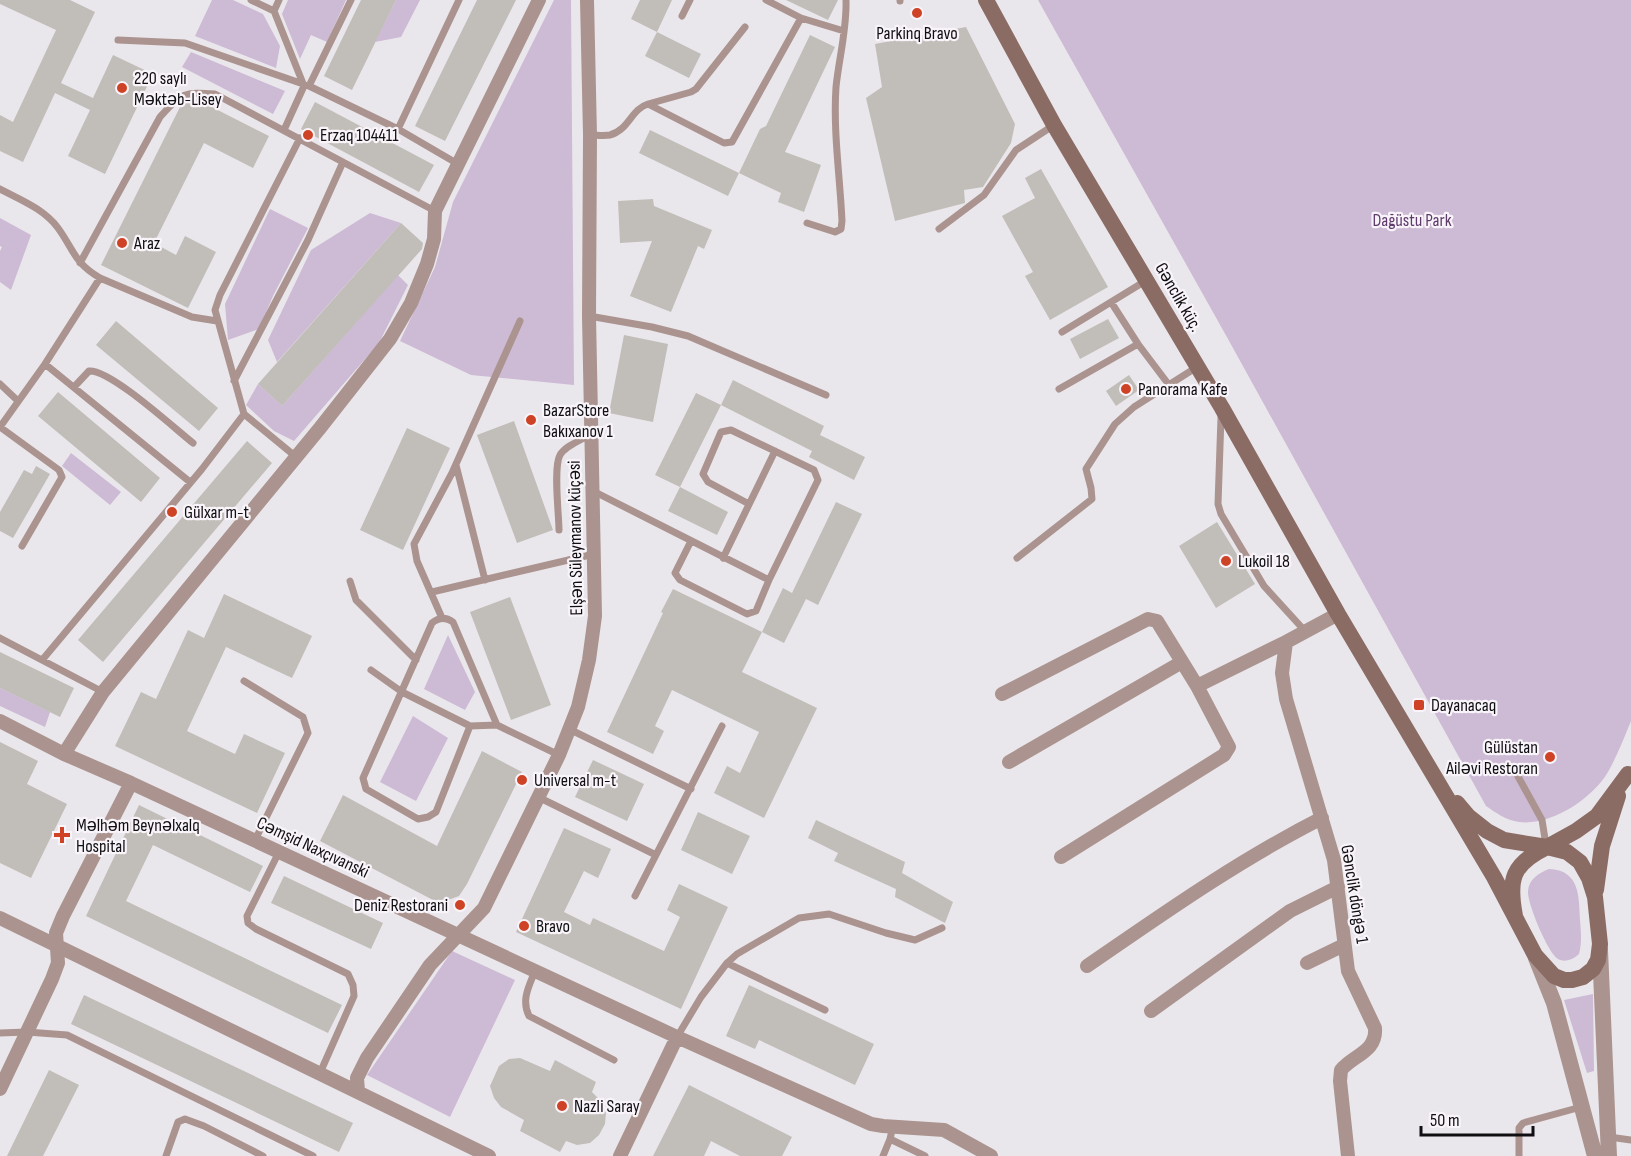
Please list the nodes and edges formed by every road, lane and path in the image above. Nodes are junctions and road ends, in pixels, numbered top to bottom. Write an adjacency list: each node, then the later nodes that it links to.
1 (250, 0): 11 (lane)
2 (279, 0): 11 (lane)
3 (351, 0): 17 (lane)
4 (459, 0): 20 (lane)
5 (539, 0): 25 (street)
6 (587, 0): 22 (street, Elşən Süleymanov küçəsi)
7 (690, 0): 12 (lane)
8 (766, 0): 13 (lane)
9 (846, 0): 15 (lane)
10 (986, 0): 19 (main road, Gənclik küç.)
11 (274, 11): 17 (lane)
12 (682, 16)
13 (801, 18): 15 (lane); 18 (lane)
14 (745, 27): 18 (lane)
15 (844, 31): 28 (lane)
16 (118, 40): 17 (lane)
17 (307, 86): 20 (lane); 21 (lane)
18 (648, 104): 22 (lane)
19 (1054, 125): 29 (lane); 32 (main road, Gənclik küç.)
20 (398, 129): 25 (lane)
21 (284, 130): 23 (lane); 30 (lane)
22 (590, 135): 34 (street, Elşən Süleymanov küçəsi)
23 (300, 138): 24 (lane); 35 (lane)
24 (344, 162): 27 (lane); 41 (lane)
25 (458, 164): 27 (street)
26 (0, 189): 30 (lane)
27 (435, 211): 54 (street)
28 (807, 223)
29 (939, 229)
30 (80, 263): 31 (lane)
31 (100, 278): 35 (lane); 39 (lane)
32 (1147, 280): 33 (lane); 40 (main road, Gənclik küç.)
33 (1111, 302): 37 (lane); 38 (lane)
34 (589, 316): 46 (lane); 51 (street, Elşən Süleymanov küçəsi)
35 (217, 321): 41 (lane)
36 (520, 321): 55 (lane)
37 (1062, 332)
38 (1138, 344): 43 (lane); 45 (lane)
39 (45, 364): 44 (lane); 47 (lane)
40 (1197, 367): 43 (lane); 48 (main road, Gənclik küç.)
41 (234, 381): 49 (lane)
42 (0, 384): 47 (lane)
43 (1169, 385): 64 (lane)
44 (74, 387): 52 (lane); 56 (lane)
45 (1059, 389)
46 (826, 394)
47 (18, 401): 50 (lane)
48 (1222, 408): 69 (main road, Gənclik küç.); 71 (lane)
49 (244, 414): 54 (lane); 56 (lane)
50 (0, 427): 61 (lane)
51 (591, 435): 57 (street, Elşən Süleymanov küçəsi); 59 (lane)
52 (193, 444)
53 (775, 451): 58 (lane); 58 (lane); 67 (lane)
54 (295, 456): 80 (street)
55 (456, 465): 66 (lane); 68 (lane)
56 (190, 482): 74 (lane)
57 (593, 491): 60 (lane); 62 (street, Elşən Süleymanov küçəsi)
58 (749, 504): 63 (lane)
59 (559, 530)
60 (691, 541): 63 (lane); 67 (lane)
61 (22, 546)
62 (594, 554): 66 (lane); 87 (street, Elşən Süleymanov küçəsi)
63 (723, 558): 67 (lane)
64 (1017, 558)
65 (350, 580): 75 (lane)
66 (485, 580): 68 (lane)
67 (769, 580)
68 (432, 592): 70 (lane)
69 (1338, 614): 71 (street); 91 (main road, Gənclik küç.)
70 (442, 618): 75 (lane); 84 (lane)
71 (1305, 631): 73 (street)
72 (0, 638): 74 (lane)
73 (1286, 642): 79 (street); 97 (street, Gənclik döngə 1)
74 (43, 659): 80 (lane)
75 (416, 660): 81 (lane)
76 (1182, 662): 79 (street); 82 (street); 90 (street)
77 (371, 670): 81 (lane)
78 (244, 681): 98 (lane)
79 (1197, 686): 102 (street)
80 (103, 692): 88 (street)
81 (402, 692): 85 (lane); 85 (lane)
82 (1002, 694)
83 (0, 721): 88 (street, Cəmşid Naxçıvanski)
84 (497, 725): 85 (lane); 89 (lane)
85 (471, 726)
86 (722, 726): 95 (lane)
87 (569, 729): 89 (street, Elşən Süleymanov küçəsi); 95 (lane)
88 (64, 754): 94 (street, Cəmşid Naxçıvanski)
89 (559, 755): 96 (street, Elşən Süleymanov küçəsi)
90 (1009, 762)
91 (1428, 768): 99 (main road); 106 (main road)
92 (1629, 770): 99 (main road); 105 (main road)
93 (1515, 771): 99 (lane)
94 (131, 783): 98 (street, Cəmşid Naxçıvanski); 112 (street)
95 (691, 789): 101 (lane)
96 (538, 797): 101 (lane); 109 (street, Elşən Süleymanov küçəsi)
97 (1323, 818): 103 (street, Gənclik döngə 1); 116 (street)
98 (255, 840): 100 (street, Cəmşid Naxçıvanski)
99 (1547, 847): 105 (main road); 106 (main road)
100 (279, 852): 109 (street, Cəmşid Naxçıvanski); 124 (lane)
101 (656, 855): 104 (lane)
102 (1061, 857)
103 (1338, 887): 111 (street, Gənclik döngə 1); 119 (street)
104 (635, 896)
105 (1595, 897): 110 (main road)
106 (1515, 916): 113 (main road)
107 (0, 918): 112 (street)
108 (942, 928): 114 (lane)
109 (460, 935): 117 (street, Cəmşid Naxçıvanski); 126 (street, Elşən Süleymanov küçəsi)
110 (1600, 944): 113 (main road); 129 (street)
111 (1344, 945): 115 (street); 139 (street, Gənclik döngə 1)
112 (57, 946): 120 (street); 124 (street)
113 (1535, 955): 127 (street)
114 (727, 963): 118 (lane); 122 (lane)
115 (1307, 963)
116 (1087, 966)
117 (535, 971): 122 (street, Cəmşid Naxçıvanski); 123 (lane)
118 (825, 1010)
119 (1150, 1011)
120 (27, 1032): 121 (lane); 125 (street); 133 (lane)
121 (0, 1034)
122 (677, 1037): 128 (street, Cəmşid Naxçıvanski); 135 (street)
123 (614, 1060)
124 (320, 1073): 126 (street)
125 (0, 1089)
126 (358, 1091): 134 (street)
127 (1583, 1107): 140 (lane); 141 (street)
128 (892, 1133): 136 (lane); 137 (lane); 138 (street, Cəmşid Naxçıvanski)
129 (1609, 1137): 130 (lane); 142 (street)
130 (1631, 1140)
131 (166, 1156): 132 (lane)
132 (263, 1156)
133 (313, 1156)
134 (489, 1156)
135 (620, 1156)
136 (883, 1156)
137 (925, 1156)
138 (991, 1156)
139 (1348, 1156)
140 (1519, 1156)
141 (1595, 1156)
142 (1609, 1156)

